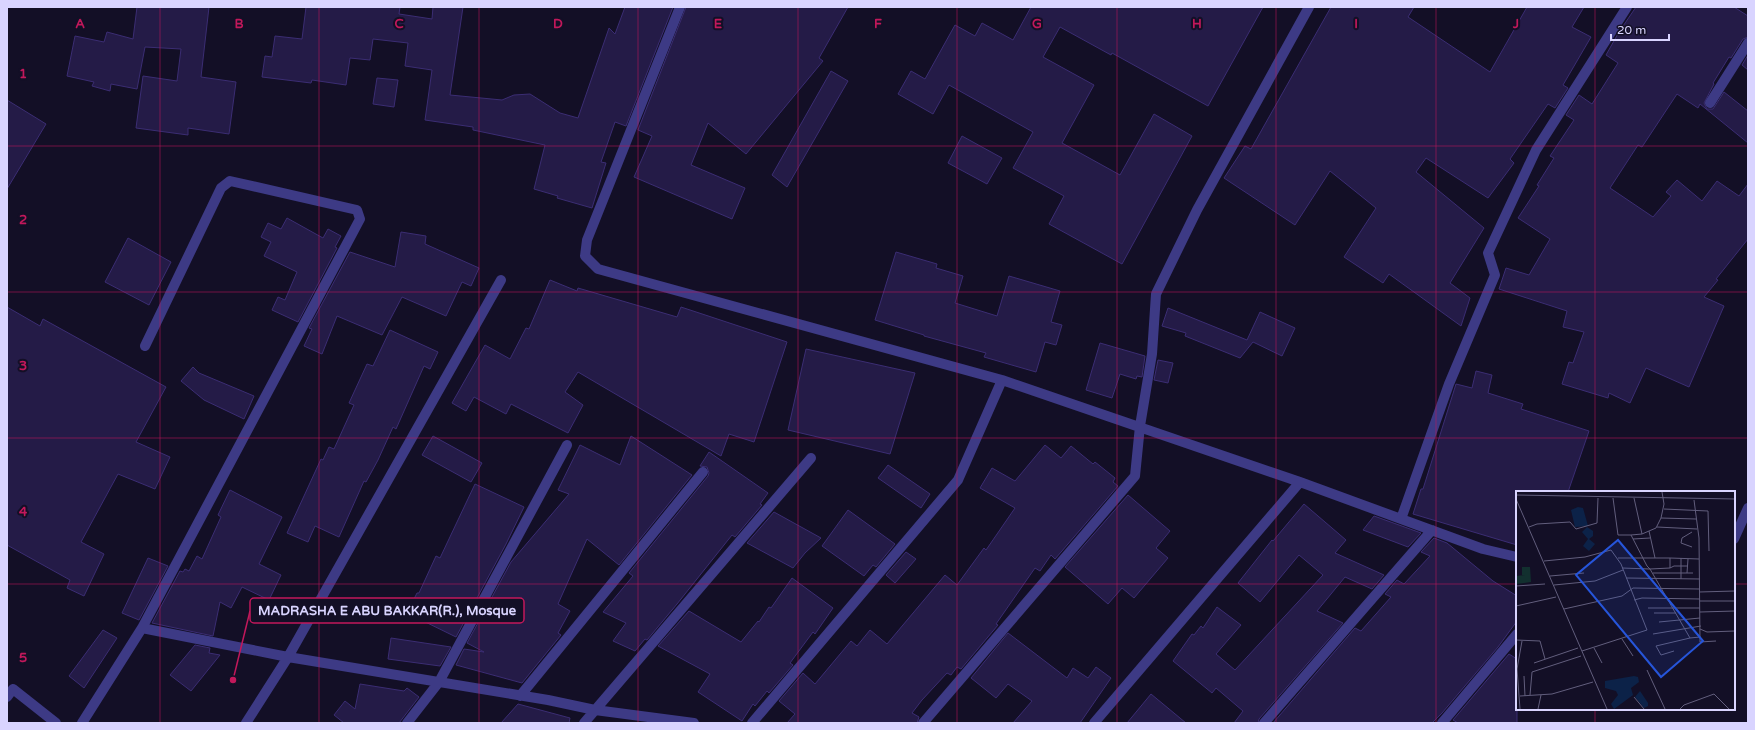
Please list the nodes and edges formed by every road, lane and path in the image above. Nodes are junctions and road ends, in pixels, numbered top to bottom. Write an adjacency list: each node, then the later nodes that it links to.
1 (680, 7): 8 (street)
2 (1309, 7): 9 (street)
3 (1627, 7): 15 (street)
4 (1748, 43): 5 (street)
5 (1710, 104)
6 (501, 280): 21 (street)
7 (145, 346): 19 (street)
8 (1002, 380): 9 (street); 32 (street)
9 (1140, 426): 13 (street); 33 (street)
10 (567, 445): 22 (street)
11 (811, 458): 25 (street)
12 (703, 472): 23 (street)
13 (1300, 482): 15 (street); 34 (street)
14 (1748, 508): 17 (street)
15 (1402, 520): 16 (street)
16 (1432, 530): 18 (street); 35 (street)
17 (1735, 537)
18 (1516, 558)
19 (142, 628): 21 (street); 27 (street)
20 (1516, 635): 36 (street)
21 (288, 657): 22 (street); 28 (street)
22 (439, 682): 23 (street); 29 (street)
23 (520, 696): 25 (street)
24 (7, 697): 26 (street)
25 (595, 710): 30 (street); 31 (street)
26 (56, 723)
27 (82, 723)
28 (246, 723)
29 (407, 723)
30 (584, 723)
31 (694, 723)
32 (752, 723)
33 (923, 723)
34 (1094, 723)
35 (1264, 723)
36 (1442, 723)

